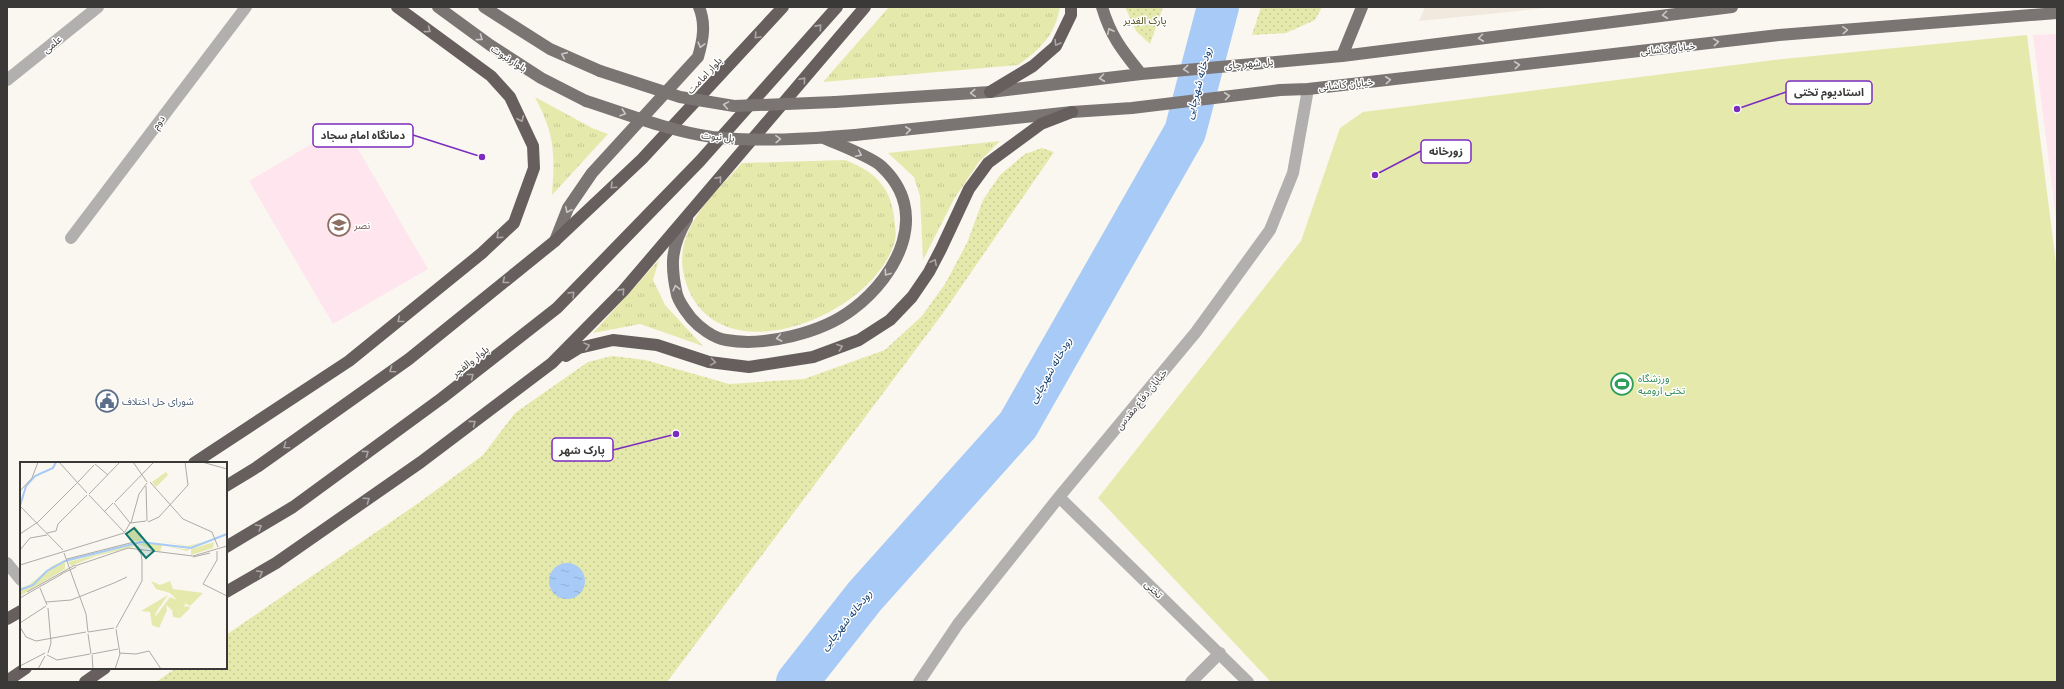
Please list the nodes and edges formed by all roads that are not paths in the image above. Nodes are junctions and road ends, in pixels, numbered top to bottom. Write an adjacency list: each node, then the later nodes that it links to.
1 (98, 7): 17 (street, علمی)
2 (246, 7): 25 (street, دوم)
3 (397, 7): 28 (highway, one-way to 28)
4 (438, 7): 20 (main road, بلوار نبوت, one-way to 20)
5 (484, 7): 19 (main road, پل شهر چای, one-way to 5, bridge)
6 (699, 7): 26 (main road, one-way to 26)
7 (783, 7): 26 (highway, بلوار امامت, one-way to 26)
8 (837, 7): 31 (highway, بلوار والفجر, one-way to 8)
9 (866, 7): 24 (highway, one-way to 9)
10 (1071, 7): 19 (highway, one-way to 19)
11 (1102, 7): 16 (main road, one-way to 11)
12 (1362, 7): 15 (main road)
13 (1732, 7): 15 (main road, one-way to 15)
14 (2057, 13): 18 (main road, خیابان کاشانی, one-way to 14)
15 (1342, 56): 16 (main road, پل شهر چای, one-way to 16)
16 (1141, 74): 19 (main road, پل شهر چای, one-way to 19)
17 (7, 80)
18 (1308, 89): 21 (main road, خیابان کاشانی, one-way to 18); 30 (street, خیابان دفاع مقدس)
19 (990, 92)
20 (586, 101): 23 (main road, پل نبوت, one-way to 23, bridge)
21 (1132, 108): 22 (main road, پل نبوت)
22 (1072, 112): 23 (main road, پل نبوت, one-way to 22, bridge); 27 (highway, one-way to 22)
23 (824, 138): 24 (main road, one-way to 24)
24 (693, 208): 27 (highway, one-way to 24)
25 (71, 238)
26 (555, 241): 29 (highway, one-way to 29)
27 (552, 363): 34 (highway, one-way to 27)
28 (196, 462)
29 (227, 485)
30 (1059, 497): 37 (street, تختی); 42 (street, خیابان دفاع مقدس)
31 (227, 546)
32 (7, 563): 33 (street)
33 (20, 579)
34 (227, 591)
35 (20, 612): 36 (highway)
36 (7, 619)
37 (1220, 653): 43 (street); 44 (street, تختی)
38 (25, 669): 40 (highway)
39 (104, 669): 41 (highway)
40 (7, 681)
41 (85, 682)
42 (919, 682)
43 (1190, 682)
44 (1248, 682)

